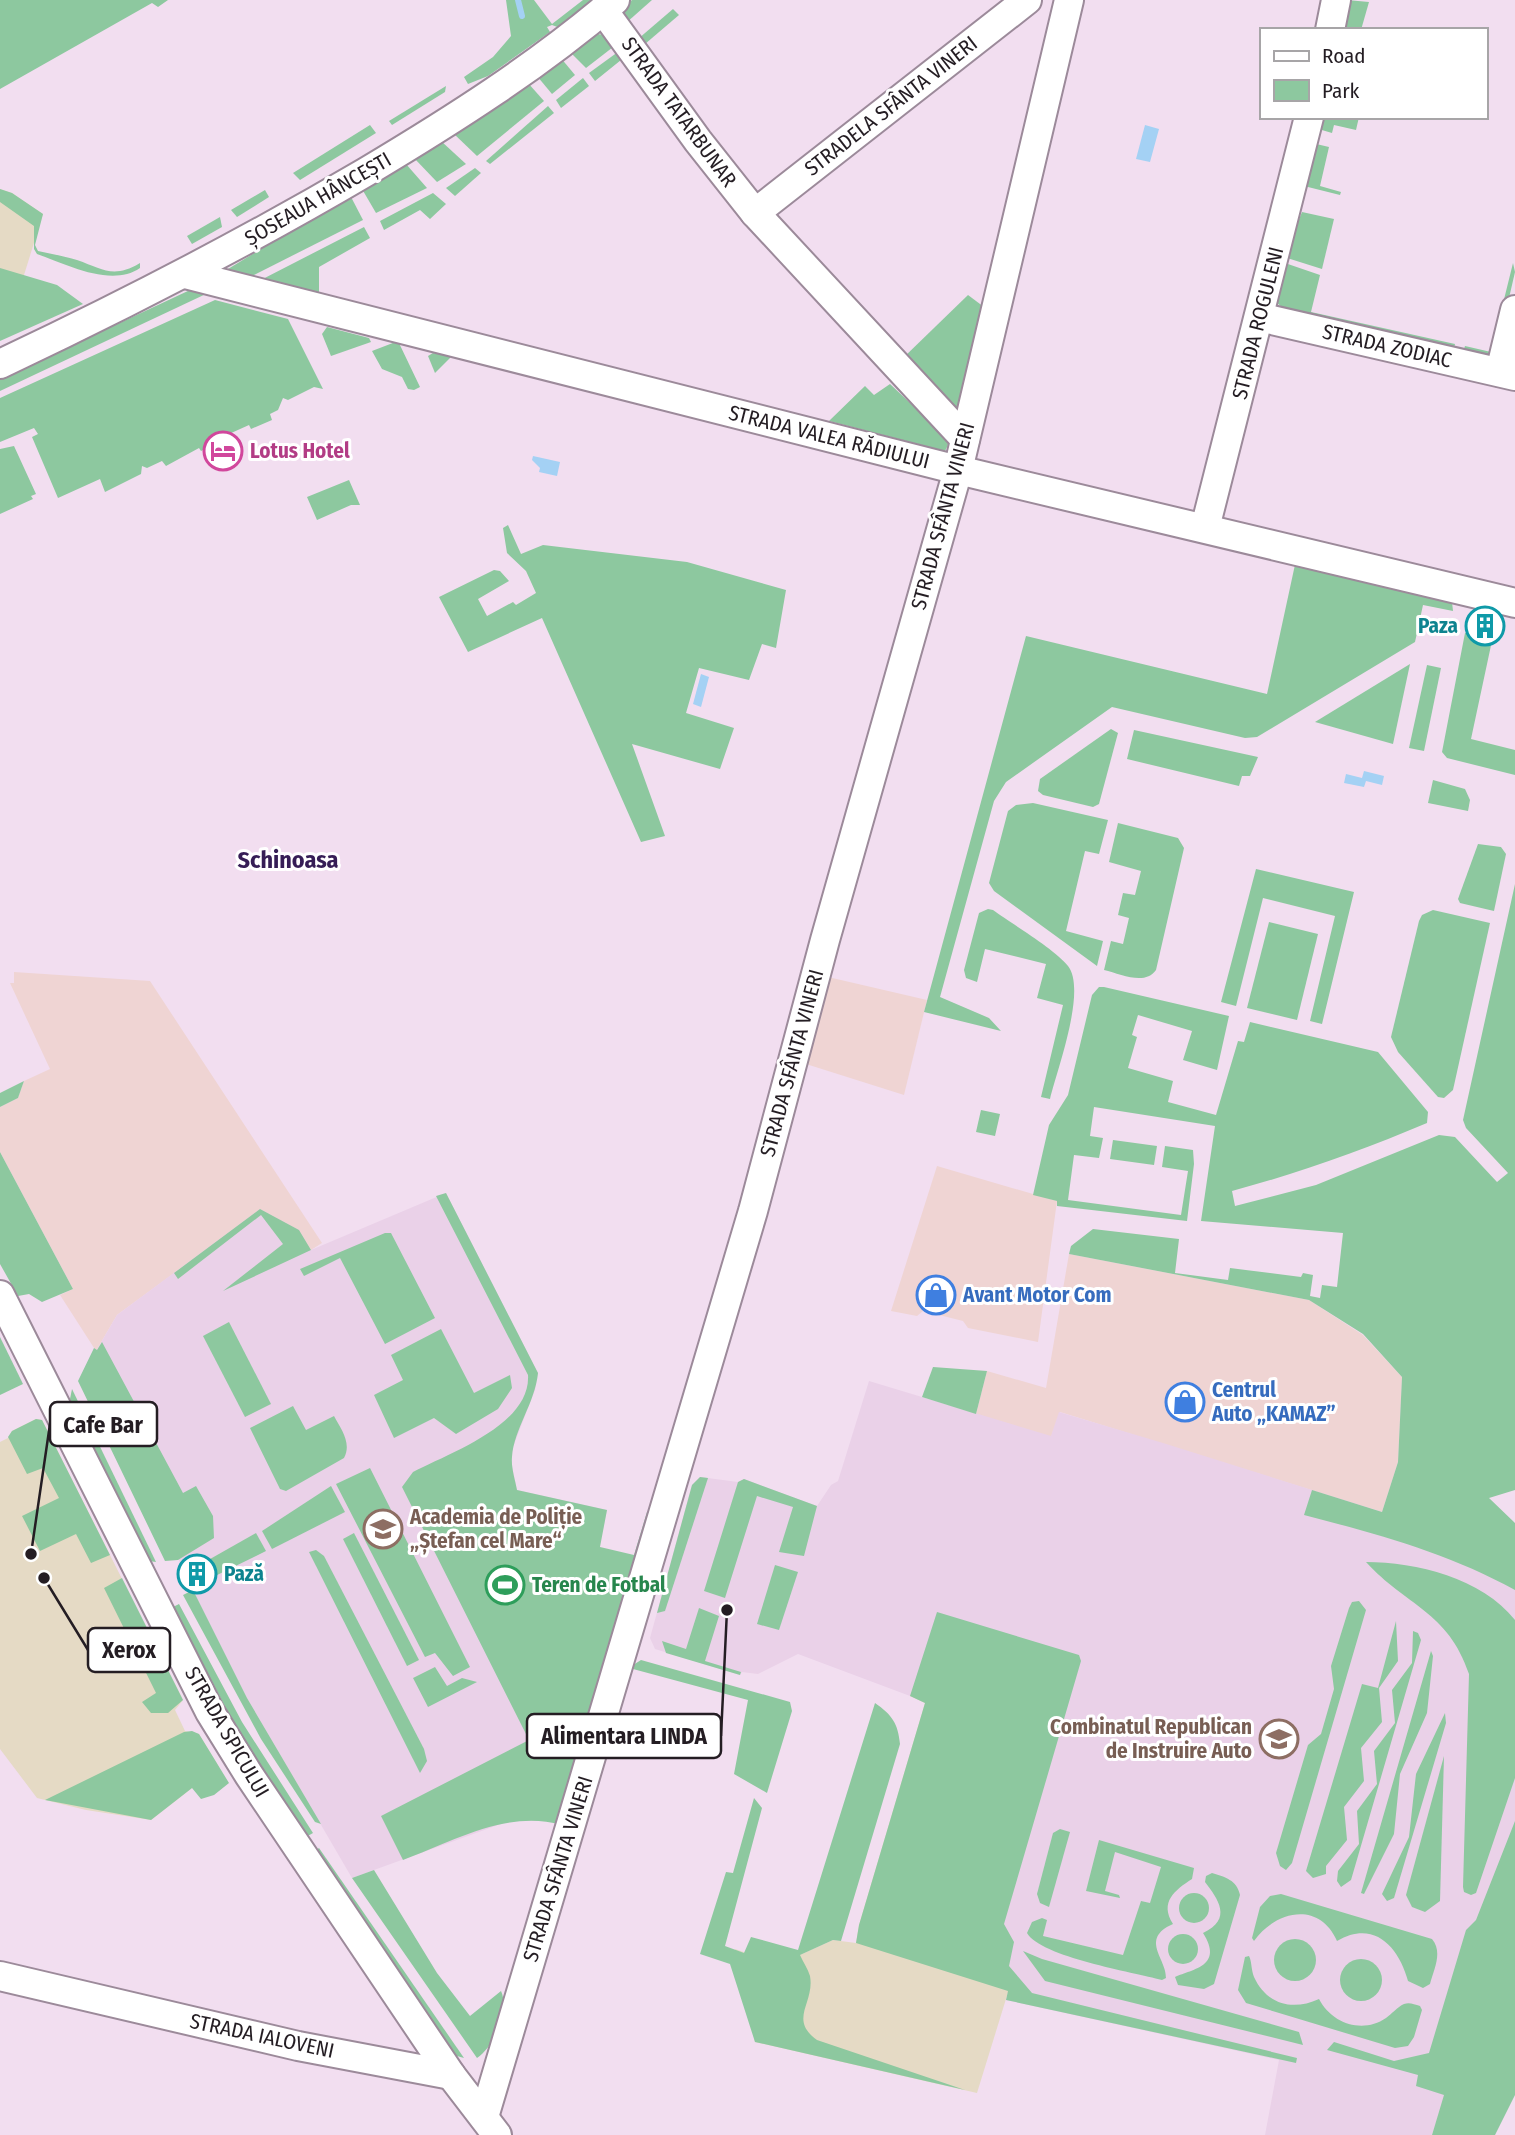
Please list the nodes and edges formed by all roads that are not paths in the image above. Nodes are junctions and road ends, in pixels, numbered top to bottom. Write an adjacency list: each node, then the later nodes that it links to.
1 (1027, 0): 7 (street, STRADELA SFÂNTA VINERI)
2 (1069, 0): 13 (street, STRADA SFÂNTA VINERI)
3 (1336, 0): 5 (street)
4 (609, 5): 7 (street, STRADA TATARBUNAR); 8 (street, ȘOSEAUA HÂNCEȘTI)
5 (1330, 28)
6 (1308, 119): 10 (street, STRADA ROGULENI)
7 (755, 213): 13 (street, STRADA VALEA RĂDIULUI)
8 (185, 274): 11 (street, ȘOSEAUA HÂNCEȘTI); 14 (street, STRADA VALEA RĂDIULUI)
9 (1515, 310): 12 (street)
10 (1259, 317): 12 (street, STRADA ZODIAC); 15 (street, STRADA ROGULENI)
11 (0, 364)
12 (1507, 374)
13 (965, 439): 14 (street, STRADA SFÂNTA VINERI)
14 (958, 470): 15 (street, STRADA VALEA RĂDIULUI); 20 (street, STRADA SFÂNTA VINERI)
15 (1205, 528): 16 (street, STRADA VALEA RĂDIULUI)
16 (1515, 603)
17 (0, 1295): 19 (street, STRADA SPICULUI)
18 (0, 1976): 19 (street, STRADA IALOVENI)
19 (451, 2075): 20 (street)
20 (490, 2126)

